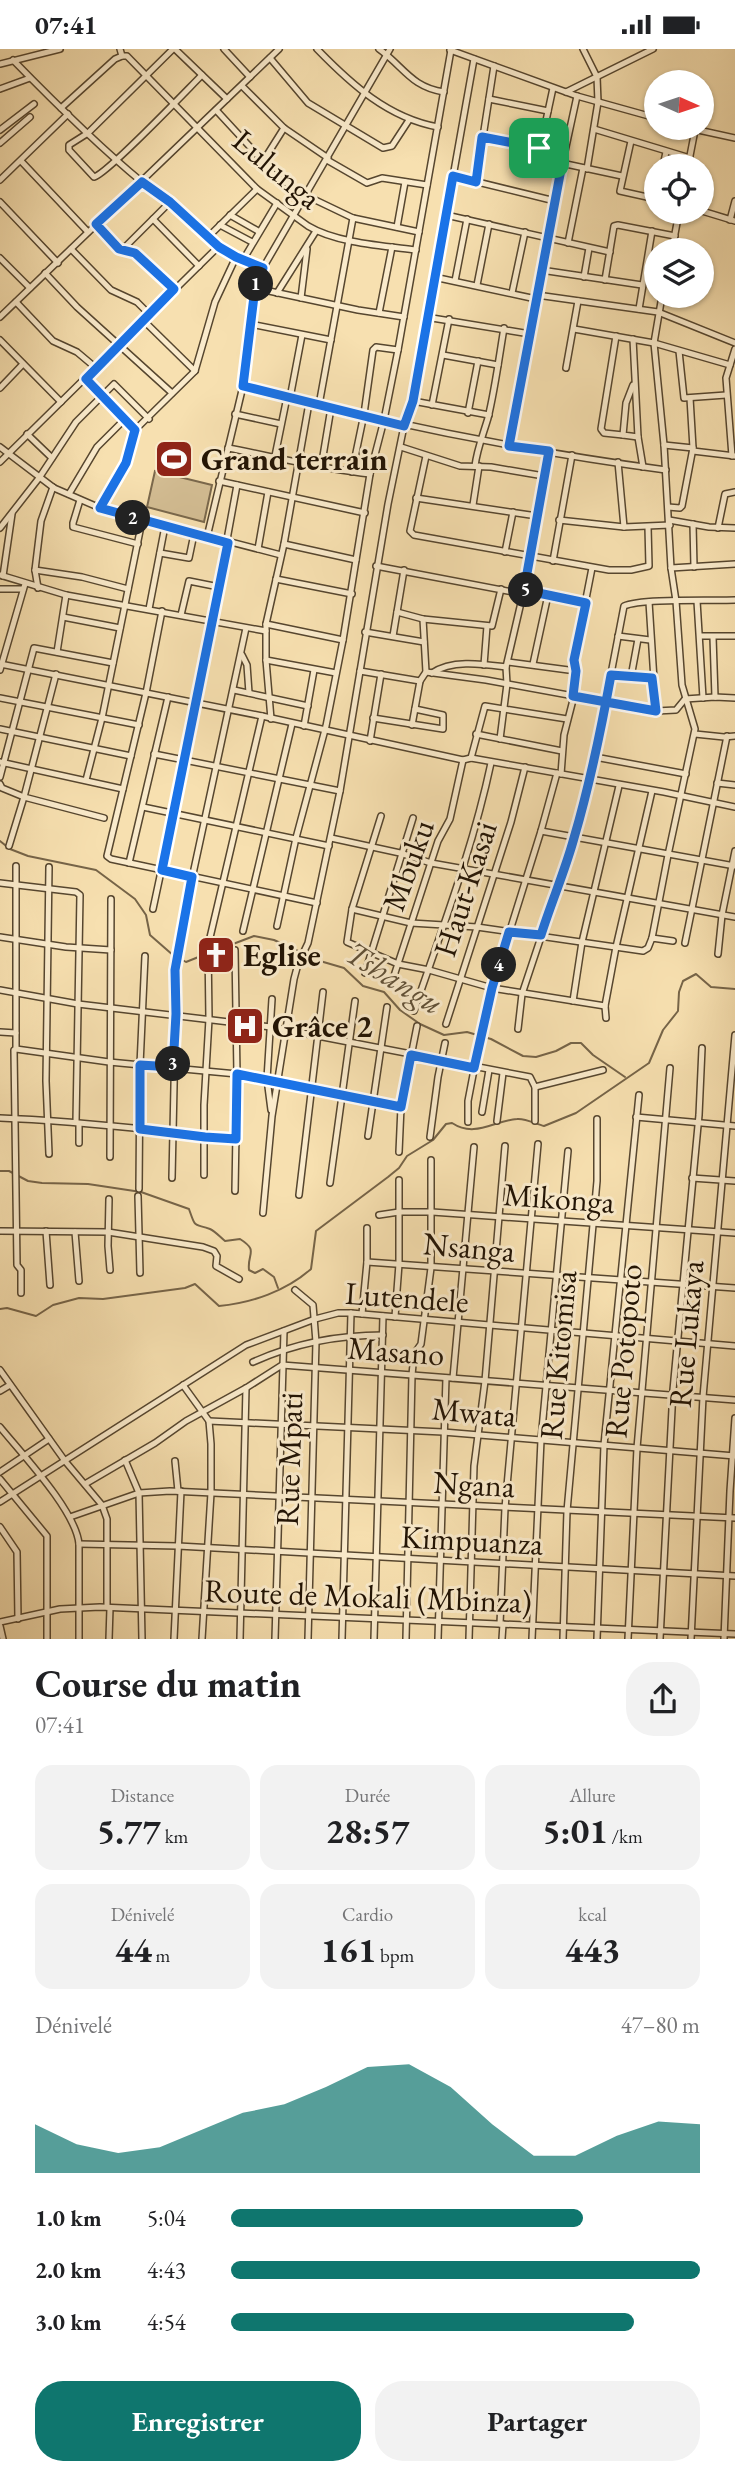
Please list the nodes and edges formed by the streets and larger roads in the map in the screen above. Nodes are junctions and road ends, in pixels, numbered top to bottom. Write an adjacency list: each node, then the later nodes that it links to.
1 (22, 49): 16 (street)
2 (61, 49): 16 (street)
3 (120, 49): 14 (street)
4 (174, 49): 21 (street); 22 (street)
5 (224, 49): 23 (street)
6 (266, 49): 15 (street)
7 (279, 49): 15 (street)
8 (317, 49): 31 (street)
9 (379, 49): 13 (street)
10 (583, 49): 24 (street)
11 (653, 49): 24 (street)
12 (449, 50): 17 (street); 29 (street)
13 (389, 52): 29 (street); 31 (street)
14 (122, 56): 21 (street, Lulunga); 38 (street)
15 (271, 57): 23 (street); 45 (street)
16 (24, 58): 18 (street)
17 (474, 59): 20 (street); 66 (street)
18 (13, 60): 19 (street); 25 (street)
19 (0, 64)
20 (495, 66): 27 (street); 34 (street)
21 (146, 75): 36 (street, Lulunga); 51 (street)
22 (202, 75): 33 (street); 36 (street)
23 (250, 77): 26 (street)
24 (597, 77): 30 (street); 35 (street)
25 (30, 78): 28 (street); 38 (street)
26 (242, 86): 33 (street); 48 (street)
27 (553, 88): 30 (street); 40 (street)
28 (0, 89)
29 (444, 92): 46 (street)
30 (566, 92): 32 (street)
31 (363, 93): 44 (street); 45 (street)
32 (577, 96): 35 (street); 64 (street)
33 (227, 99): 39 (street)
34 (488, 99): 40 (street); 53 (street)
35 (598, 102): 42 (street); 49 (street)
36 (174, 103): 47 (street, Lulunga); 60 (street)
37 (34, 104): 50 (street)
38 (61, 107): 41 (street)
39 (216, 110): 47 (street); 63 (street)
40 (548, 111): 57 (street)
41 (68, 114): 51 (street); 62 (street)
42 (644, 115)
43 (30, 117): 56 (street)
44 (409, 120): 45 (street); 46 (street)
45 (345, 126): 61 (street)
46 (438, 127): 72 (street)
47 (197, 128): 69 (street); 73 (street, Lulunga)
48 (284, 128): 61 (street); 63 (street)
49 (594, 129): 55 (street); 65 (street)
50 (0, 130)
51 (88, 133): 60 (street); 60 (street)
52 (714, 134): 54 (street)
53 (482, 137): 57 (street); 71 (street)
54 (735, 138)
55 (631, 141): 58 (street); 67 (street)
56 (0, 143)
57 (539, 148): 64 (street)
58 (666, 152): 59 (street)
59 (674, 154)
60 (117, 159): 69 (street)
61 (328, 159): 70 (street); 74 (street)
62 (21, 161): 68 (street); 97 (street)
63 (263, 161): 74 (street)
64 (562, 164): 65 (street); 76 (street)
65 (585, 168): 67 (street); 105 (street)
66 (453, 176): 71 (street); 82 (street)
67 (622, 176): 75 (street)
68 (0, 180)
69 (142, 182): 79 (street); 89 (street)
70 (405, 182): 72 (street); 93 (street)
71 (476, 182): 76 (street)
72 (427, 185): 98 (street)
73 (257, 189): 80 (street, Lulunga); 81 (street)
74 (307, 196): 84 (street); 85 (street)
75 (644, 197)
76 (555, 201): 103 (street)
77 (735, 201): 88 (street)
78 (0, 202): 116 (street)
79 (170, 202): 86 (street); 101 (street)
80 (277, 203): 84 (street, Lulunga); 94 (street)
81 (230, 215): 92 (street); 94 (street)
82 (446, 215): 87 (street); 121 (street)
83 (714, 215): 88 (street)
84 (295, 216): 95 (street, Lulunga); 118 (street)
85 (353, 218): 93 (street); 102 (street)
86 (153, 219): 111 (street); 117 (street)
87 (467, 219): 90 (street); 124 (street)
88 (732, 221)
89 (96, 224): 97 (street); 111 (street)
90 (489, 224): 99 (street); 125 (street)
91 (677, 224): 100 (street)
92 (220, 225): 101 (street); 104 (street)
93 (397, 227): 98 (street)
94 (258, 231): 104 (street)
95 (316, 231): 102 (street, Lulunga); 107 (street)
96 (652, 231): 100 (street); 113 (street); 126 (street)
97 (88, 232): 110 (street)
98 (419, 232): 112 (street)
99 (525, 232): 103 (street); 131 (street)
100 (675, 236)
101 (208, 237): 106 (street)
102 (347, 239): 108 (street, Lulunga); 136 (street)
103 (546, 239): 105 (street); 119 (street)
104 (253, 242): 115 (street)
105 (568, 243): 109 (street)
106 (219, 247): 115 (street); 117 (street)
107 (307, 247): 130 (street); 133 (street)
108 (392, 247): 112 (street, Lulunga); 139 (street)
109 (589, 248): 113 (street); 122 (street)
110 (71, 249): 116 (street); 141 (street)
111 (123, 249): 129 (street)
112 (415, 250): 143 (street)
113 (610, 252): 123 (street)
114 (0, 258): 127 (street)
115 (239, 259): 118 (street); 169 (street)
116 (58, 263): 120 (street)
117 (199, 265): 129 (street)
118 (263, 268): 128 (street)
119 (541, 270): 122 (street); 132 (street)
120 (45, 273): 127 (street); 158 (street)
121 (434, 277): 124 (street); 144 (street)
122 (584, 277): 123 (street)
123 (605, 280): 126 (street)
124 (455, 281): 125 (street)
125 (477, 285): 131 (street)
126 (642, 285): 138 (street)
127 (30, 288): 135 (street)
128 (255, 288): 130 (street); 147 (street)
129 (174, 289): 141 (street)
130 (277, 293): 133 (street)
131 (512, 293): 132 (street)
132 (537, 297): 134 (street); 150 (street)
133 (301, 299): 136 (street)
134 (578, 301): 138 (street); 149 (street)
135 (16, 302): 142 (street); 167 (street)
136 (337, 306): 139 (street); 155 (street)
137 (659, 308): 140 (street)
138 (639, 309): 140 (street)
139 (379, 313): 143 (street)
140 (658, 313): 156 (street); 157 (street)
141 (149, 314): 146 (street)
142 (0, 317)
143 (404, 317): 160 (street)
144 (426, 317): 145 (street); 179 (street)
145 (449, 319): 148 (street); 162 (street)
146 (144, 320): 158 (street); 169 (street)
147 (250, 324): 151 (street); 172 (street)
148 (504, 328): 150 (street); 165 (street)
149 (573, 328): 152 (street); 168 (street)
150 (530, 334): 200 (street)
151 (302, 335): 155 (street); 177 (street)
152 (616, 336): 154 (street); 196 (street)
153 (0, 339): 164 (street)
154 (633, 339): 156 (street); 171 (street)
155 (331, 340): 182 (street)
156 (654, 343): 161 (street); 199 (street)
157 (735, 343)
158 (120, 344): 167 (street); 174 (street)
159 (735, 349): 166 (street)
160 (398, 350): 187 (street); 191 (street)
161 (679, 351): 166 (street); 178 (street)
162 (443, 355): 163 (street); 183 (street)
163 (478, 361): 165 (street); 185 (street)
164 (23, 364): 173 (street); 180 (street)
165 (498, 365): 188 (street)
166 (730, 365): 175 (street)
167 (96, 368): 170 (street)
168 (566, 368)
169 (195, 370): 174 (street)
170 (86, 379): 176 (street); 180 (street)
171 (634, 383): 196 (street); 197 (street)
172 (243, 386): 177 (street); 186 (street)
173 (0, 388)
174 (172, 393): 189 (street)
175 (726, 395): 178 (street); 210 (street)
176 (102, 396): 189 (street); 190 (street); 211 (street)
177 (289, 398): 181 (street); 192 (street)
178 (690, 398): 204 (street)
179 (413, 401): 183 (street); 193 (street)
180 (61, 402): 195 (street)
181 (309, 403): 182 (street); 214 (street)
182 (319, 405): 184 (street)
183 (432, 405): 185 (street)
184 (331, 408): 187 (street); 217 (street)
185 (468, 413): 188 (street)
186 (235, 414): 192 (street); 203 (street)
187 (364, 414): 191 (street); 219 (street)
188 (489, 415): 198 (street)
189 (149, 419): 194 (street)
190 (124, 420): 194 (street); 228 (street)
191 (384, 420): 193 (street); 220 (street)
192 (281, 423): 208 (street)
193 (404, 426): 198 (street); 202 (street)
194 (135, 430): 234 (street)
195 (27, 434): 206 (street); 211 (street)
196 (623, 435): 197 (street)
197 (638, 437): 216 (street)
198 (481, 441): 200 (street); 215 (street)
199 (664, 445): 204 (street); 218 (street)
200 (509, 446): 205 (street)
201 (0, 447): 206 (street)
202 (401, 447): 209 (street); 262 (street)
203 (228, 448): 208 (street); 223 (street)
204 (693, 449): 210 (street); 233 (street)
205 (549, 451): 207 (street); 221 (street)
206 (7, 453): 212 (street); 222 (street)
207 (572, 455): 213 (street); 239 (street)
208 (275, 456): 214 (street)
209 (426, 456): 215 (street); 230 (street)
210 (734, 456)
211 (52, 458): 222 (street)
212 (0, 462)
213 (618, 462): 216 (street); 244 (street)
214 (299, 464): 217 (street); 229 (street)
215 (477, 466): 221 (street); 232 (street)
216 (643, 467): 218 (street)
217 (321, 468): 219 (street)
218 (666, 470): 233 (street)
219 (352, 472): 220 (street)
220 (370, 474): 237 (street)
221 (544, 476): 238 (street)
222 (39, 478): 225 (street); 235 (street)
223 (219, 481): 224 (street); 250 (street)
224 (237, 485): 226 (street); 251 (street)
225 (53, 487): 228 (street); 266 (street)
226 (268, 492): 229 (street); 254 (street)
227 (735, 492): 247 (street)
228 (69, 494): 231 (street)
229 (292, 498): 237 (street); 253 (street)
230 (416, 498): 232 (street); 255 (street)
231 (80, 500): 234 (street); 252 (street)
232 (474, 505): 236 (street)
233 (668, 507): 241 (street)
234 (100, 508): 240 (street)
235 (13, 511): 246 (street); 268 (street)
236 (513, 512): 238 (street); 255 (street)
237 (365, 513): 259 (street)
238 (537, 516): 258 (street)
239 (559, 520): 244 (street); 260 (street)
240 (142, 521): 243 (street); 252 (street)
241 (669, 522): 242 (street); 245 (street); 265 (street)
242 (693, 524): 247 (street); 263 (street)
243 (165, 526): 249 (street); 256 (street)
244 (624, 527): 245 (street)
245 (648, 527): 264 (street)
246 (0, 528)
247 (718, 528): 248 (street)
248 (735, 528)
249 (194, 534): 250 (street); 256 (street)
250 (207, 537): 251 (street)
251 (228, 543): 254 (street); 271 (street)
252 (138, 544): 274 (street)
253 (284, 544): 257 (street); 259 (street)
254 (258, 549): 257 (street)
255 (505, 552): 258 (street)
256 (160, 553): 286 (street)
257 (281, 555): 269 (street)
258 (530, 557): 260 (street); 276 (street)
259 (356, 560): 278 (street)
260 (553, 561): 264 (street)
261 (735, 564): 263 (street)
262 (376, 566): 267 (street); 298 (street)
263 (694, 566): 265 (street)
264 (592, 568): 284 (street, Haut-Kasai)
265 (671, 568): 281 (street)
266 (35, 570): 272 (street); 274 (street)
267 (404, 570): 275 (street); 288 (street)
268 (1, 575): 270 (street)
269 (276, 579): 278 (street); 293 (street)
270 (24, 586): 272 (street); 273 (street); 310 (street)
271 (219, 587): 289 (street); 292 (street)
272 (38, 588): 277 (street)
273 (0, 589)
274 (128, 589): 285 (street)
275 (501, 589): 276 (street); 294 (street)
276 (524, 592): 279 (street); 316 (street)
277 (66, 594): 285 (street); 290 (street)
278 (352, 594): 305 (street)
279 (548, 595): 284 (street); 315 (street)
280 (735, 600): 282 (street)
281 (676, 601): 282 (street); 283 (street); 342 (street)
282 (697, 601): 301 (street)
283 (649, 602): 300 (street); 306 (street)
284 (586, 603): 321 (street, Haut-Kasai)
285 (125, 606): 286 (street); 295 (street)
286 (149, 609): 287 (street)
287 (162, 611): 289 (street); 333 (street)
288 (397, 612): 291 (street); 299 (street)
289 (181, 615): 292 (street)
290 (63, 617): 295 (street); 309 (street)
291 (423, 619): 294 (street); 307 (street)
292 (213, 621): 296 (street); 344 (street)
293 (266, 624): 297 (street); 305 (street)
294 (487, 626): 314 (street)
295 (120, 628): 313 (street)
296 (246, 628): 297 (street); 311 (street)
297 (266, 631): 312 (street)
298 (365, 632): 299 (street); 320 (street)
299 (393, 636): 307 (street)
300 (618, 636): 304 (street); 326 (street)
301 (700, 636): 303 (street); 340 (street)
302 (735, 636): 303 (street)
303 (713, 637): 337 (street)
304 (638, 639): 306 (street); 327 (street)
305 (343, 640): 323 (street)
306 (650, 640): 328 (street)
307 (424, 642): 322 (street)
308 (0, 643): 310 (street)
309 (57, 652): 313 (street); 318 (street)
310 (5, 653): 317 (street)
311 (242, 655): 332 (street); 334 (street)
312 (266, 660): 319 (street); 339 (street)
313 (113, 663): 331 (street)
314 (484, 664): 316 (street); 322 (street)
315 (533, 664): 316 (street); 321 (street)
316 (507, 665): 330 (street)
317 (1, 666): 318 (street)
318 (29, 670): 324 (street); 343 (street)
319 (314, 670): 323 (street); 346 (street)
320 (359, 671): 325 (street); 366 (street)
321 (576, 671): 335 (street, Haut-Kasai)
322 (429, 672): 329 (street); 330 (street)
323 (336, 673): 362 (street)
324 (56, 674): 331 (street); 347 (street)
325 (381, 674): 329 (street); 354 (street)
326 (611, 675): 327 (street); 345 (street)
327 (631, 677): 328 (street)
328 (652, 678): 351 (street)
329 (420, 681): 348 (street)
330 (507, 684): 335 (street); 349 (street)
331 (108, 685): 333 (street); 353 (street)
332 (234, 690): 334 (street); 350 (street)
333 (146, 693): 336 (street); 358 (street)
334 (249, 694): 339 (street)
335 (573, 696): 345 (street); 356 (street, Haut-Kasai)
336 (168, 697): 344 (street); 374 (street)
337 (715, 697): 340 (street); 341 (street)
338 (0, 698): 343 (street)
339 (270, 698): 346 (street); 355 (street)
340 (704, 698): 342 (street)
341 (735, 698)
342 (685, 699): 351 (street); 365 (street)
343 (20, 701): 347 (street); 363 (street)
344 (197, 703): 350 (street); 378 (street)
345 (606, 703): 351 (street); 376 (street)
346 (308, 706): 360 (street)
347 (47, 707): 353 (street); 369 (street)
348 (415, 709): 359 (street); 359 (street)
349 (503, 709): 356 (street); 364 (street); 370 (street)
350 (229, 710): 352 (street); 382 (street)
351 (656, 711)
352 (262, 716): 355 (street); 385 (street)
353 (102, 718): 358 (street); 372 (street)
354 (373, 718): 359 (street); 371 (street)
355 (271, 719): 357 (street)
356 (567, 719): 373 (street, Haut-Kasai)
357 (292, 724): 360 (street); 389 (street)
358 (139, 725): 375 (street)
359 (412, 725)
360 (304, 726): 362 (street)
361 (0, 729): 363 (street)
362 (324, 730): 366 (street); 392 (street)
363 (13, 732): 369 (street); 380 (street)
364 (476, 734): 370 (street); 377 (street)
365 (695, 734): 367 (street); 387 (street)
366 (350, 736): 371 (street); 398 (street)
367 (727, 736): 368 (street); 393 (street)
368 (735, 736)
369 (39, 737): 372 (street); 383 (street)
370 (500, 739): 373 (street)
371 (370, 741): 379 (street)
372 (94, 749): 375 (street); 391 (street)
373 (562, 751): 386 (street, Haut-Kasai)
374 (154, 754): 378 (street); 403 (street)
375 (131, 756): 397 (street)
376 (595, 757): 387 (street); 390 (street)
377 (471, 758): 379 (street); 381 (street)
378 (184, 760): 382 (street); 405 (street)
379 (463, 760): 426 (street, Mbuku)
380 (2, 762): 383 (street); 388 (street)
381 (491, 763): 384 (street); 430 (street, Mbuku)
382 (218, 766): 385 (street); 409 (street)
383 (31, 767): 391 (street); 400 (street)
384 (525, 767): 386 (street); 432 (street, Haut-Kasai)
385 (248, 772): 389 (street); 410 (street)
386 (559, 773): 390 (street); 411 (street, Haut-Kasai)
387 (686, 774): 401 (street)
388 (0, 777)
389 (279, 778): 392 (street); 412 (street)
390 (589, 779): 396 (street); 415 (street)
391 (86, 780): 397 (street)
392 (310, 783): 398 (street); 413 (street)
393 (717, 783): 395 (street); 402 (street)
394 (0, 784): 400 (street)
395 (735, 785)
396 (619, 786): 399 (street); 416 (street)
397 (123, 789): 425 (street)
398 (340, 790): 414 (street)
399 (652, 791): 401 (street); 420 (street)
400 (23, 797): 407 (street); 417 (street)
401 (681, 797): 402 (street); 423 (street)
402 (712, 803): 404 (street); 424 (street)
403 (143, 807): 405 (street); 425 (street)
404 (735, 807)
405 (174, 814): 409 (street); 431 (street)
406 (381, 816): 419 (street)
407 (104, 818)
408 (413, 818): 422 (street)
409 (205, 819): 410 (street); 433 (street)
410 (235, 827): 412 (street); 436 (street)
411 (541, 831): 415 (street); 434 (street, Haut-Kasai)
412 (265, 833): 413 (street); 440 (street)
413 (296, 838): 418 (street); 442 (street)
414 (331, 838): 418 (street); 419 (street)
415 (574, 838): 416 (street); 438 (street)
416 (607, 844): 420 (street); 441 (street)
417 (9, 846)
418 (329, 846): 445 (street)
419 (373, 848): 422 (street); 448 (street)
420 (639, 850): 423 (street); 443 (street)
421 (735, 851): 428 (street)
422 (400, 853): 426 (street); 451 (street)
423 (668, 855): 424 (street); 446 (street)
424 (701, 861): 428 (street); 449 (street)
425 (129, 863): 431 (street)
426 (431, 863): 430 (street); 453 (street, Mbuku)
427 (16, 866): 437 (street)
428 (734, 866): 450 (street)
429 (49, 867): 439 (street)
430 (463, 868): 432 (street); 454 (street, Mbuku)
431 (162, 870): 433 (street); 447 (street)
432 (493, 874): 434 (street); 456 (street, Haut-Kasai)
433 (192, 877): 436 (street); 494 (street)
434 (525, 881): 438 (street); 458 (street, Haut-Kasai)
435 (0, 883): 437 (street)
436 (222, 883): 440 (street); 496 (street)
437 (15, 885): 439 (street); 462 (street)
438 (557, 886): 441 (street); 459 (street)
439 (48, 888): 466 (street); 468 (street)
440 (252, 888): 442 (street); 457 (street)
441 (595, 893): 443 (street); 464 (street)
442 (284, 895): 445 (street); 455 (street)
443 (626, 898): 446 (street); 467 (street)
444 (111, 899): 469 (street)
445 (317, 903): 502 (street)
446 (658, 903): 449 (street); 461 (street)
447 (153, 909)
448 (352, 909): 451 (street); 471 (street)
449 (691, 910): 450 (street); 465 (street)
450 (722, 915): 452 (street); 472 (street)
451 (384, 917): 453 (street); 471 (street)
452 (735, 917)
453 (411, 923): 454 (street); 474 (street, Mbuku)
454 (444, 924): 456 (street); 475 (street, Mbuku)
455 (277, 926)
456 (477, 927): 458 (street); 477 (street, Haut-Kasai)
457 (243, 932)
458 (509, 932): 459 (street); 479 (street, Haut-Kasai)
459 (541, 935): 464 (street); 483 (street)
460 (0, 937): 462 (street)
461 (652, 938): 463 (street); 467 (street)
462 (16, 939): 466 (street); 481 (street)
463 (673, 941)
464 (582, 942): 467 (street); 487 (street)
465 (685, 943)
466 (47, 944): 468 (street); 484 (street)
467 (616, 947): 490 (street)
468 (79, 948): 469 (street); 488 (street)
469 (111, 950): 489 (street)
470 (235, 950): 497 (street)
471 (372, 953): 474 (street); 476 (street)
472 (718, 954)
473 (145, 956): 492 (street)
474 (398, 964): 475 (street); 478 (street, Mbuku)
475 (429, 969): 477 (street); 493 (street, Mbuku)
476 (365, 973)
477 (461, 979): 479 (street); 498 (street, Haut-Kasai)
478 (391, 985)
479 (492, 988): 483 (street); 519 (street, Haut-Kasai)
480 (0, 990): 481 (street)
481 (16, 992): 484 (street); 504 (street)
482 (323, 992): 506 (street)
483 (522, 994): 487 (street); 501 (street)
484 (47, 998): 488 (street); 512 (street)
485 (272, 999): 500 (street)
486 (355, 1001): 507 (street)
487 (573, 1001): 490 (street)
488 (78, 1003): 489 (street); 514 (street)
489 (110, 1006): 492 (street); 516 (street)
490 (605, 1006): 495 (street)
491 (387, 1007): 511 (street)
492 (142, 1010): 494 (street); 517 (street)
493 (414, 1011)
494 (176, 1014): 496 (street); 518 (street)
495 (606, 1018)
496 (209, 1019): 497 (street); 521 (street)
497 (237, 1023): 500 (street); 525 (street)
498 (446, 1024)
499 (417, 1025): 513 (street)
500 (271, 1027): 502 (street); 526 (street)
501 (518, 1029)
502 (285, 1030): 506 (street); 527 (street)
503 (0, 1032): 504 (street)
504 (16, 1033): 510 (street)
505 (735, 1035): 547 (street, Rue Lukaya)
506 (317, 1036): 507 (street); 529 (street)
507 (348, 1042): 511 (street); 531 (street)
508 (445, 1043): 515 (street)
509 (702, 1048): 545 (street)
510 (16, 1049): 512 (street); 538 (street)
511 (380, 1049): 513 (street); 532 (street)
512 (46, 1052): 514 (street); 539 (street)
513 (411, 1055): 515 (street); 533 (street)
514 (79, 1058): 516 (street); 546 (street)
515 (442, 1061): 519 (street); 554 (street)
516 (109, 1062): 517 (street); 549 (street)
517 (140, 1065): 518 (street); 550 (street)
518 (173, 1067): 521 (street); 551 (street)
519 (474, 1068): 522 (street); 544 (street, Haut-Kasai)
520 (670, 1069): 541 (street, Rue Potopoto)
521 (205, 1070): 525 (street); 553 (street)
522 (489, 1070): 524 (street); 534 (street)
523 (603, 1070): 528 (street)
524 (503, 1073): 528 (street); 542 (street)
525 (237, 1074): 526 (street); 555 (street)
526 (267, 1079): 527 (street); 535 (street)
527 (279, 1082): 529 (street); 535 (street)
528 (535, 1087): 543 (street)
529 (313, 1089): 531 (street); 573 (street)
530 (639, 1095): 536 (street)
531 (343, 1096): 532 (street); 571 (street)
532 (372, 1101): 533 (street); 552 (street)
533 (401, 1107): 561 (street)
534 (482, 1112)
535 (272, 1116): 577 (street)
536 (636, 1117): 541 (street); 584 (street)
537 (0, 1118): 538 (street)
538 (15, 1118): 539 (street); 591 (street)
539 (46, 1119): 546 (street); 562 (street)
540 (597, 1119): 583 (street, Rue Kitomisa)
541 (665, 1120): 545 (street); 585 (street, Rue Potopoto)
542 (497, 1121)
543 (535, 1121)
544 (468, 1122)
545 (698, 1122): 547 (street); 567 (street)
546 (78, 1123): 549 (street); 556 (street)
547 (726, 1125): 548 (street); 569 (street, Rue Lukaya)
548 (735, 1126)
549 (110, 1127): 550 (street); 563 (street)
550 (140, 1129): 551 (street); 595 (street)
551 (174, 1133): 553 (street); 566 (street)
552 (368, 1136)
553 (205, 1137): 555 (street); 565 (street)
554 (430, 1137)
555 (236, 1139): 572 (street)
556 (79, 1143)
557 (538, 1144): 581 (street)
558 (505, 1146): 580 (street)
559 (474, 1147): 578 (street)
560 (568, 1151): 582 (street)
561 (399, 1152)
562 (49, 1154)
563 (110, 1157)
564 (431, 1160): 576 (street)
565 (204, 1175)
566 (172, 1178)
567 (692, 1178): 569 (street); 587 (street)
568 (399, 1180): 575 (street)
569 (722, 1180): 570 (street); 590 (street, Rue Lukaya)
570 (735, 1181)
571 (330, 1183)
572 (235, 1191)
573 (299, 1195)
574 (109, 1199): 593 (street)
575 (399, 1212): 576 (street, Mikonga); 579 (street, Mikonga); 597 (street)
576 (432, 1212): 578 (street, Mikonga); 598 (street)
577 (263, 1213)
578 (469, 1214): 580 (street, Mikonga); 600 (street)
579 (379, 1215)
580 (500, 1217): 581 (street, Mikonga); 601 (street)
581 (530, 1219): 582 (street, Mikonga); 603 (street)
582 (561, 1221): 583 (street, Mikonga); 604 (street)
583 (593, 1223): 584 (street, Mikonga); 605 (street, Rue Kitomisa)
584 (625, 1225): 585 (street, Mikonga); 607 (street)
585 (656, 1227): 587 (street, Mikonga); 609 (street, Rue Potopoto)
586 (367, 1228): 596 (street)
587 (688, 1229): 590 (street, Mikonga); 611 (street)
588 (0, 1231): 591 (street)
589 (46, 1231): 591 (street); 592 (street); 610 (street)
590 (718, 1231): 594 (street, Mikonga); 612 (street, Rue Lukaya)
591 (18, 1232): 615 (street)
592 (75, 1232): 593 (street); 608 (street)
593 (108, 1232): 595 (street); 599 (street)
594 (735, 1233)
595 (138, 1235): 602 (street); 606 (street)
596 (367, 1262): 597 (street, Nsanga); 617 (street)
597 (399, 1264): 598 (street, Nsanga); 619 (street)
598 (431, 1268): 600 (street, Nsanga); 621 (street)
599 (110, 1270)
600 (464, 1270): 601 (street, Nsanga); 622 (street)
601 (495, 1272): 603 (street, Nsanga); 623 (street)
602 (141, 1273)
603 (526, 1274): 604 (street, Nsanga); 624 (street)
604 (556, 1276): 605 (street, Nsanga); 626 (street)
605 (588, 1278): 607 (street, Nsanga); 627 (street, Rue Kitomisa)
606 (239, 1279)
607 (620, 1280): 609 (street, Nsanga); 629 (street)
608 (79, 1281)
609 (651, 1283): 611 (street, Nsanga); 631 (street, Rue Potopoto)
610 (50, 1285)
611 (682, 1285): 612 (street, Nsanga); 632 (street)
612 (712, 1286): 613 (street, Nsanga); 634 (street, Rue Lukaya)
613 (735, 1288)
614 (295, 1290): 620 (street)
615 (20, 1293)
616 (351, 1313): 617 (street, Lutendele); 620 (street, Lutendele); 630 (street)
617 (362, 1314): 618 (street, Lutendele)
618 (383, 1316): 619 (street, Lutendele); 628 (street)
619 (395, 1317): 621 (street, Lutendele)
620 (315, 1318): 625 (street, Lutendele); 633 (street, Rue Mpati)
621 (425, 1320): 622 (street, Lutendele); 643 (street)
622 (458, 1323): 623 (street, Lutendele); 644 (street)
623 (490, 1325): 624 (street, Lutendele); 645 (street)
624 (522, 1328): 626 (street, Lutendele); 646 (street)
625 (284, 1331): 636 (street); 648 (street, Lutendele)
626 (552, 1331): 627 (street, Lutendele); 649 (street)
627 (583, 1333): 629 (street, Lutendele); 651 (street, Rue Kitomisa)
628 (383, 1335): 630 (street); 642 (street)
629 (615, 1336): 631 (street, Lutendele); 653 (street)
630 (350, 1337): 633 (street); 641 (street)
631 (646, 1339): 632 (street, Lutendele); 654 (street, Rue Potopoto)
632 (677, 1341): 634 (street, Lutendele); 655 (street)
633 (316, 1342): 636 (street); 639 (street, Rue Mpati)
634 (707, 1343): 635 (street, Lutendele); 656 (street, Rue Lukaya)
635 (735, 1346)
636 (283, 1350): 637 (street); 638 (street)
637 (253, 1361)
638 (282, 1365): 639 (street, Masano); 650 (street); 662 (street)
639 (315, 1367): 641 (street, Masano); 663 (street, Rue Mpati)
640 (0, 1370): 647 (street)
641 (349, 1370): 642 (street, Masano); 665 (street)
642 (382, 1373): 643 (street, Masano); 666 (street)
643 (412, 1375): 644 (street, Masano); 667 (street)
644 (449, 1378): 645 (street, Masano); 668 (street)
645 (485, 1381): 646 (street, Masano); 669 (street)
646 (517, 1383): 649 (street, Masano); 670 (street)
647 (10, 1385): 652 (street); 671 (street)
648 (183, 1385): 658 (street); 681 (street, Lutendele)
649 (546, 1385): 651 (street, Masano); 672 (street)
650 (246, 1388): 658 (street); 661 (street)
651 (579, 1388): 653 (street, Masano); 673 (street, Rue Kitomisa)
652 (0, 1391)
653 (611, 1391): 654 (street, Masano); 674 (street)
654 (642, 1393): 655 (street, Masano); 675 (street, Rue Potopoto)
655 (673, 1395): 656 (street, Masano); 676 (street)
656 (703, 1397): 657 (street, Masano); 677 (street, Rue Lukaya)
657 (735, 1400)
658 (202, 1411): 660 (street); 680 (street)
659 (735, 1418): 678 (street)
660 (209, 1421): 661 (street, Mwata); 689 (street)
661 (246, 1422): 662 (street, Mwata); 691 (street)
662 (280, 1424): 663 (street, Mwata); 692 (street)
663 (313, 1426): 665 (street, Mwata); 693 (street, Rue Mpati)
664 (0, 1427): 679 (street)
665 (347, 1427): 666 (street, Mwata); 694 (street)
666 (380, 1430): 667 (street, Mwata); 696 (street)
667 (411, 1430): 668 (street, Mwata); 697 (street)
668 (443, 1431): 669 (street, Mwata); 699 (street)
669 (479, 1435): 670 (street, Mwata); 700 (street)
670 (511, 1437): 672 (street, Mwata); 701 (street)
671 (49, 1439): 679 (street); 681 (street)
672 (541, 1440): 673 (street, Mwata); 702 (street)
673 (573, 1443): 674 (street, Mwata); 703 (street, Rue Kitomisa)
674 (604, 1445): 675 (street, Mwata); 704 (street)
675 (637, 1448): 676 (street, Mwata); 705 (street, Rue Potopoto)
676 (669, 1450): 677 (street, Mwata); 706 (street)
677 (699, 1452): 678 (street, Mwata); 707 (street, Rue Lukaya)
678 (734, 1455): 709 (street)
679 (23, 1456): 683 (street); 684 (street)
680 (125, 1460): 686 (street); 688 (street)
681 (65, 1461): 684 (street, Lutendele); 686 (street)
682 (175, 1461): 687 (street)
683 (0, 1472)
684 (40, 1477): 690 (street, Lutendele); 708 (street)
685 (0, 1479): 690 (street)
686 (85, 1483): 698 (street)
687 (179, 1491): 688 (street, Ngana); 689 (street, Ngana); 714 (street)
688 (139, 1493): 698 (street, Ngana); 713 (street)
689 (211, 1493): 691 (street, Ngana); 715 (street)
690 (11, 1494): 695 (street, Lutendele); 737 (street)
691 (243, 1495): 692 (street, Ngana); 716 (street)
692 (278, 1497): 693 (street, Ngana); 717 (street)
693 (311, 1499): 694 (street, Ngana); 718 (street, Rue Mpati)
694 (345, 1500): 696 (street, Ngana); 719 (street)
695 (0, 1501)
696 (378, 1502): 697 (street, Ngana); 720 (street)
697 (409, 1503): 699 (street, Ngana); 721 (street)
698 (102, 1505): 708 (street, Ngana); 712 (street)
699 (442, 1505): 700 (street, Ngana); 722 (street)
700 (473, 1506): 701 (street, Ngana); 723 (street)
701 (505, 1508): 702 (street, Ngana); 724 (street)
702 (538, 1510): 703 (street, Ngana); 725 (street)
703 (567, 1511): 704 (street, Ngana); 726 (street, Rue Kitomisa)
704 (600, 1512): 705 (street, Ngana); 727 (street)
705 (635, 1514): 706 (street, Ngana); 728 (street, Rue Potopoto)
706 (666, 1516): 707 (street, Ngana); 729 (street)
707 (697, 1516): 709 (street, Ngana); 730 (street, Rue Lukaya)
708 (69, 1517): 711 (street)
709 (732, 1518): 731 (street)
710 (0, 1527): 743 (street)
711 (79, 1544): 712 (street, Kimpuanza); 733 (street)
712 (108, 1544): 713 (street, Kimpuanza); 734 (street)
713 (141, 1545): 714 (street, Kimpuanza); 735 (street)
714 (178, 1546): 715 (street, Kimpuanza); 736 (street)
715 (207, 1548): 716 (street, Kimpuanza); 738 (street)
716 (242, 1551): 717 (street, Kimpuanza); 739 (street)
717 (277, 1553): 718 (street, Kimpuanza); 740 (street)
718 (309, 1554): 719 (street, Kimpuanza); 741 (street, Rue Mpati)
719 (344, 1556): 720 (street, Kimpuanza); 742 (street)
720 (377, 1558): 721 (street, Kimpuanza); 744 (street)
721 (407, 1559): 722 (street, Kimpuanza); 745 (street)
722 (441, 1561): 723 (street, Kimpuanza); 746 (street)
723 (472, 1562): 724 (street, Kimpuanza); 747 (street)
724 (503, 1564): 725 (street, Kimpuanza); 749 (street)
725 (535, 1566): 726 (street, Kimpuanza); 750 (street)
726 (567, 1567): 727 (street, Kimpuanza); 751 (street, Rue Kitomisa)
727 (599, 1569): 728 (street, Kimpuanza); 752 (street)
728 (632, 1570): 729 (street, Kimpuanza); 753 (street, Rue Potopoto)
729 (663, 1572): 730 (street, Kimpuanza); 754 (street)
730 (695, 1573): 731 (street, Kimpuanza); 756 (street, Rue Lukaya)
731 (727, 1575): 732 (street, Kimpuanza); 757 (street)
732 (735, 1576)
733 (80, 1607): 734 (street, Route de Mokali (Mbinza)); 737 (street, Route de Mokali (Mbinza)); 760 (street)
734 (109, 1607): 735 (street, Route de Mokali (Mbinza)); 761 (street)
735 (142, 1609): 736 (street, Route de Mokali (Mbinza)); 762 (street)
736 (174, 1610): 738 (street, Route de Mokali (Mbinza)); 763 (street)
737 (48, 1611): 743 (street, Route de Mokali (Mbinza)); 759 (street)
738 (202, 1612): 739 (street, Route de Mokali (Mbinza)); 764 (street)
739 (241, 1613): 740 (street, Route de Mokali (Mbinza)); 765 (street)
740 (276, 1615): 741 (street, Route de Mokali (Mbinza)); 766 (street)
741 (308, 1617): 742 (street, Route de Mokali (Mbinza)); 767 (street, Rue Mpati)
742 (342, 1618): 744 (street, Route de Mokali (Mbinza)); 768 (street)
743 (18, 1619): 748 (street, Route de Mokali (Mbinza))
744 (375, 1619): 745 (street, Route de Mokali (Mbinza)); 769 (street)
745 (406, 1620): 746 (street, Route de Mokali (Mbinza)); 770 (street)
746 (439, 1621): 747 (street, Route de Mokali (Mbinza)); 771 (street)
747 (470, 1623): 749 (street, Route de Mokali (Mbinza)); 772 (street)
748 (0, 1624): 758 (street)
749 (502, 1624): 750 (street, Route de Mokali (Mbinza)); 773 (street)
750 (533, 1625): 751 (street, Route de Mokali (Mbinza)); 774 (street)
751 (564, 1627): 752 (street, Route de Mokali (Mbinza)); 775 (street, Rue Kitomisa)
752 (597, 1628): 753 (street, Route de Mokali (Mbinza)); 776 (street)
753 (628, 1629): 754 (street, Route de Mokali (Mbinza)); 777 (street, Rue Potopoto)
754 (660, 1630): 756 (street, Route de Mokali (Mbinza)); 778 (street)
755 (735, 1634): 757 (street, Route de Mokali (Mbinza))
756 (691, 1635): 757 (street, Route de Mokali (Mbinza))
757 (725, 1636)
758 (3, 1639)
759 (47, 1639)
760 (79, 1639)
761 (109, 1639)
762 (142, 1639)
763 (174, 1639)
764 (202, 1639)
765 (240, 1639)
766 (275, 1639)
767 (308, 1639)
768 (342, 1639)
769 (374, 1639)
770 (405, 1639)
771 (439, 1639)
772 (469, 1639)
773 (502, 1639)
774 (532, 1639)
775 (563, 1639)
776 (597, 1639)
777 (628, 1639)
778 (660, 1639)

